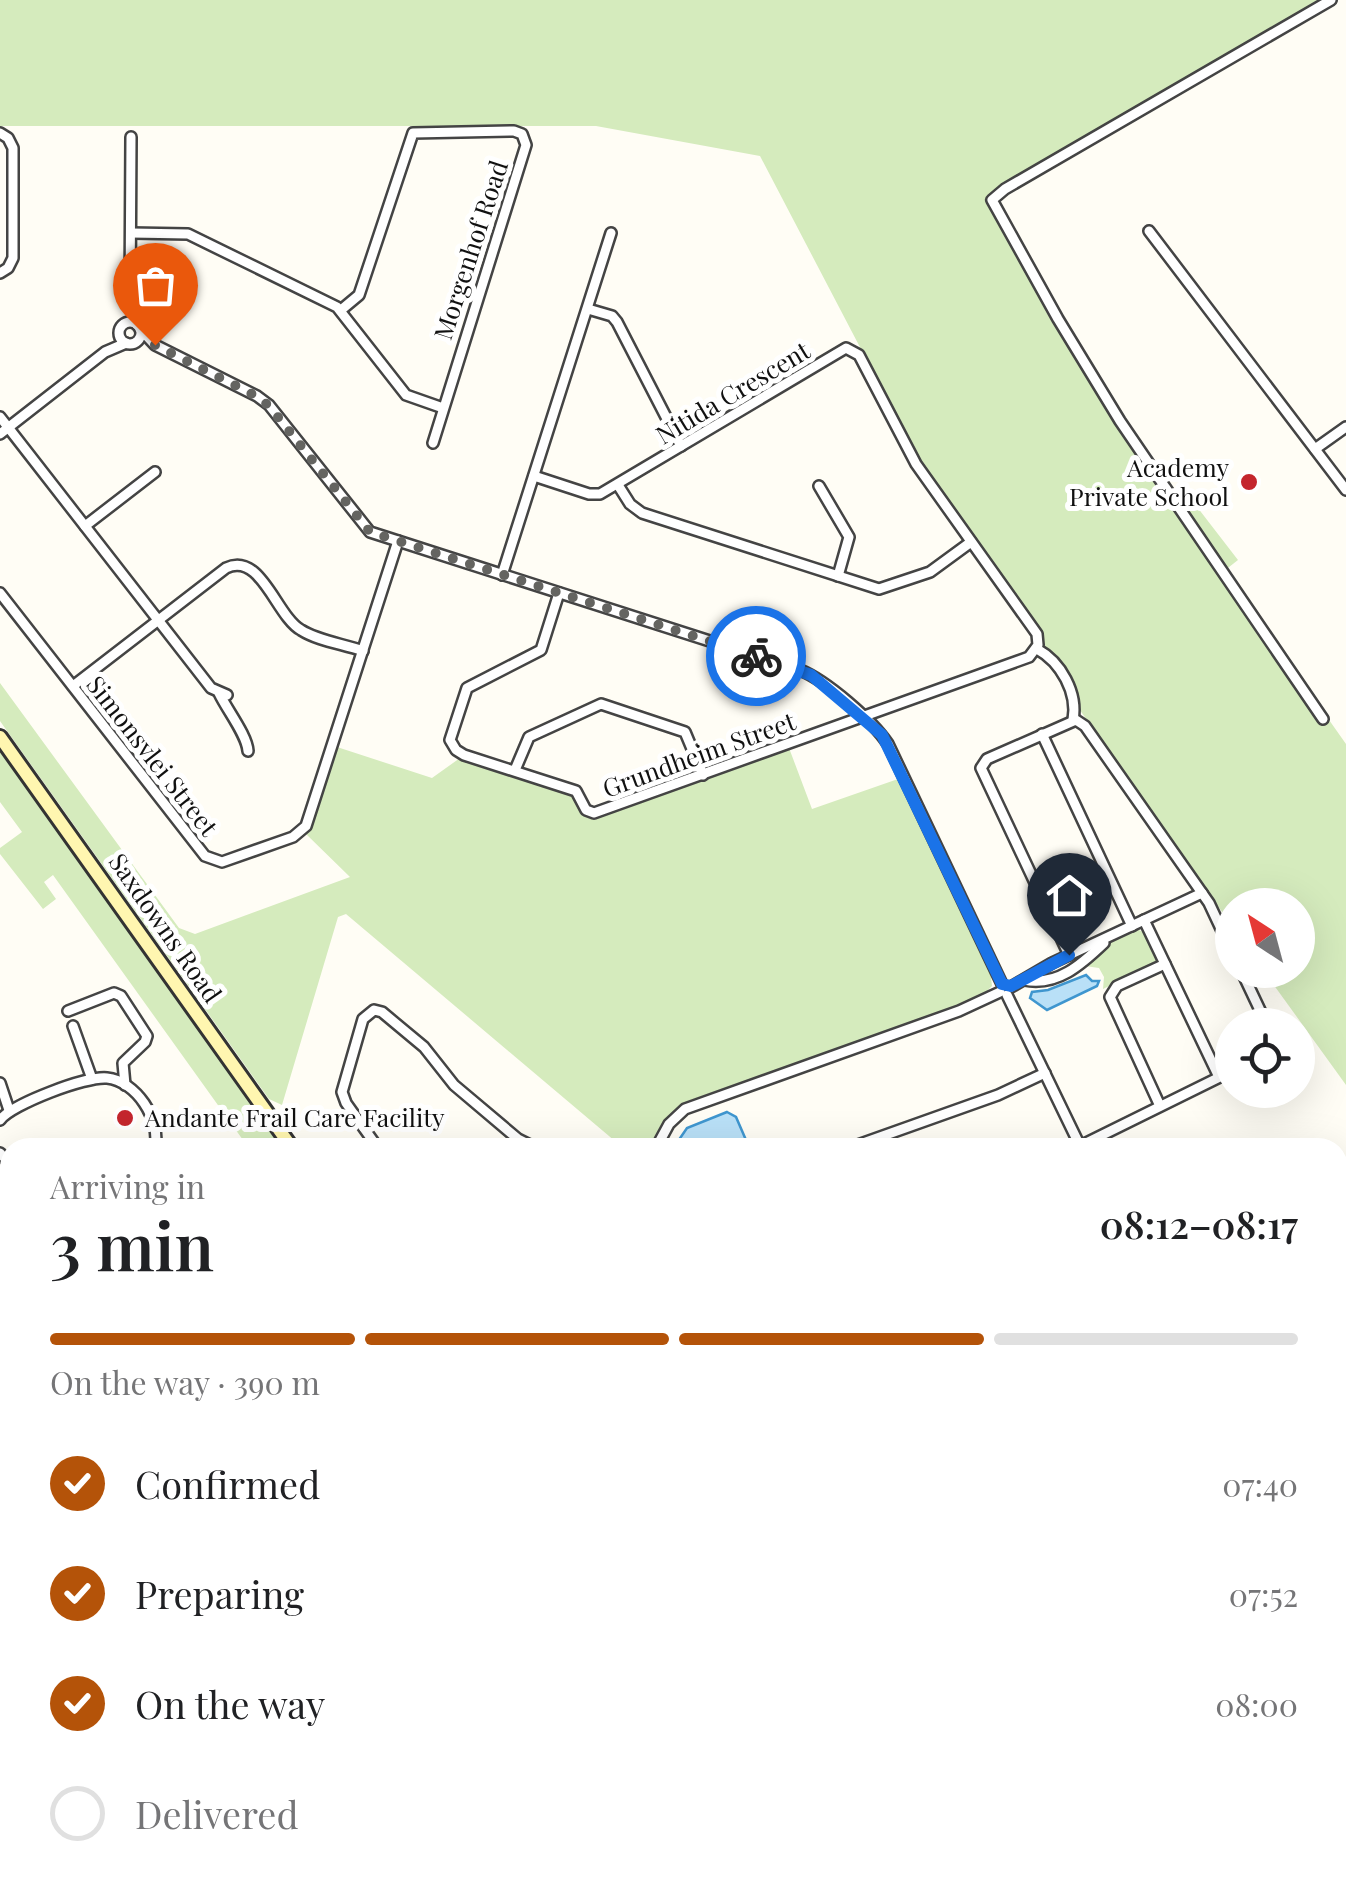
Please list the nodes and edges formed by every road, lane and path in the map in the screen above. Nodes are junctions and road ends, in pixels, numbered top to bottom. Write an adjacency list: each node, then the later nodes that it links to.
1 (1331, 0): 40 (street)
2 (0, 132): 7 (street)
3 (131, 138): 5 (street)
4 (1149, 231): 22 (street)
5 (130, 232): 8 (street); 10 (street)
6 (610, 233): 9 (street)
7 (0, 273)
8 (130, 304): 11 (street); 12 (street)
9 (588, 309): 21 (street); 24 (street)
10 (340, 310): 16 (street); 16 (street, Morgenhof Road)
11 (139, 327): 12 (street); 13 (street); 14 (street)
12 (120, 329): 13 (street); 15 (street)
13 (129, 344): 14 (street); 15 (street)
14 (155, 345): 29 (street)
15 (105, 352): 19 (street)
16 (443, 408): 20 (street, Morgenhof Road)
17 (0, 416): 19 (street)
18 (1346, 427): 22 (street)
19 (4, 430): 28 (street)
20 (433, 442)
21 (681, 446): 25 (street, Nitida Crescent); 30 (street, Nitida Crescent)
22 (1315, 449): 27 (street)
23 (154, 472): 28 (street)
24 (534, 476): 25 (street, Nitida Crescent); 31 (street)
25 (618, 484): 32 (street)
26 (820, 486): 32 (street)
27 (1346, 490)
28 (85, 526): 35 (street)
29 (398, 541): 31 (street); 37 (street, Simonsvlei Street)
30 (971, 542): 32 (street); 36 (street)
31 (502, 575): 34 (street)
32 (838, 576)
33 (0, 593): 38 (street, Simonsvlei Street)
34 (559, 593): 39 (street); 45 (street)
35 (158, 620): 37 (street); 38 (street); 44 (street)
36 (1037, 648): 39 (street, Grundheim Street); 41 (street)
37 (363, 650): 38 (street, Simonsvlei Street)
38 (73, 686)
39 (862, 717): 46 (street, Grundheim Street); 57 (street)
40 (1323, 719)
41 (1073, 720): 42 (street); 47 (street)
42 (1042, 734): 50 (street); 52 (street)
43 (0, 737): 70 (street, Saxdowns Road)
44 (248, 751)
45 (516, 770): 46 (street, Grundheim Street); 46 (street)
46 (703, 774)
47 (1202, 893): 48 (street); 49 (street)
48 (1215, 919)
49 (1144, 920): 50 (street); 53 (street)
50 (1132, 926): 51 (street)
51 (1111, 936): 52 (street); 56 (street)
52 (1069, 955): 54 (street)
53 (1165, 964): 60 (street); 66 (street)
54 (1039, 970): 55 (street); 56 (street)
55 (1024, 980): 56 (street); 57 (street)
56 (1044, 982)
57 (1005, 989): 61 (street); 73 (street)
58 (68, 1011): 65 (street)
59 (74, 1026): 62 (street)
60 (1215, 1067)
61 (1045, 1073): 74 (street); 75 (street)
62 (92, 1079): 65 (street); 67 (street)
63 (1215, 1079): 66 (street)
64 (0, 1084): 67 (street)
65 (126, 1084): 69 (street)
66 (1160, 1106): 76 (street)
67 (10, 1110): 68 (street)
68 (0, 1120)
69 (156, 1138)
70 (285, 1138)
71 (371, 1138): 72 (street)
72 (517, 1138)
73 (661, 1138)
74 (878, 1138)
75 (1076, 1138)
76 (1098, 1138)

